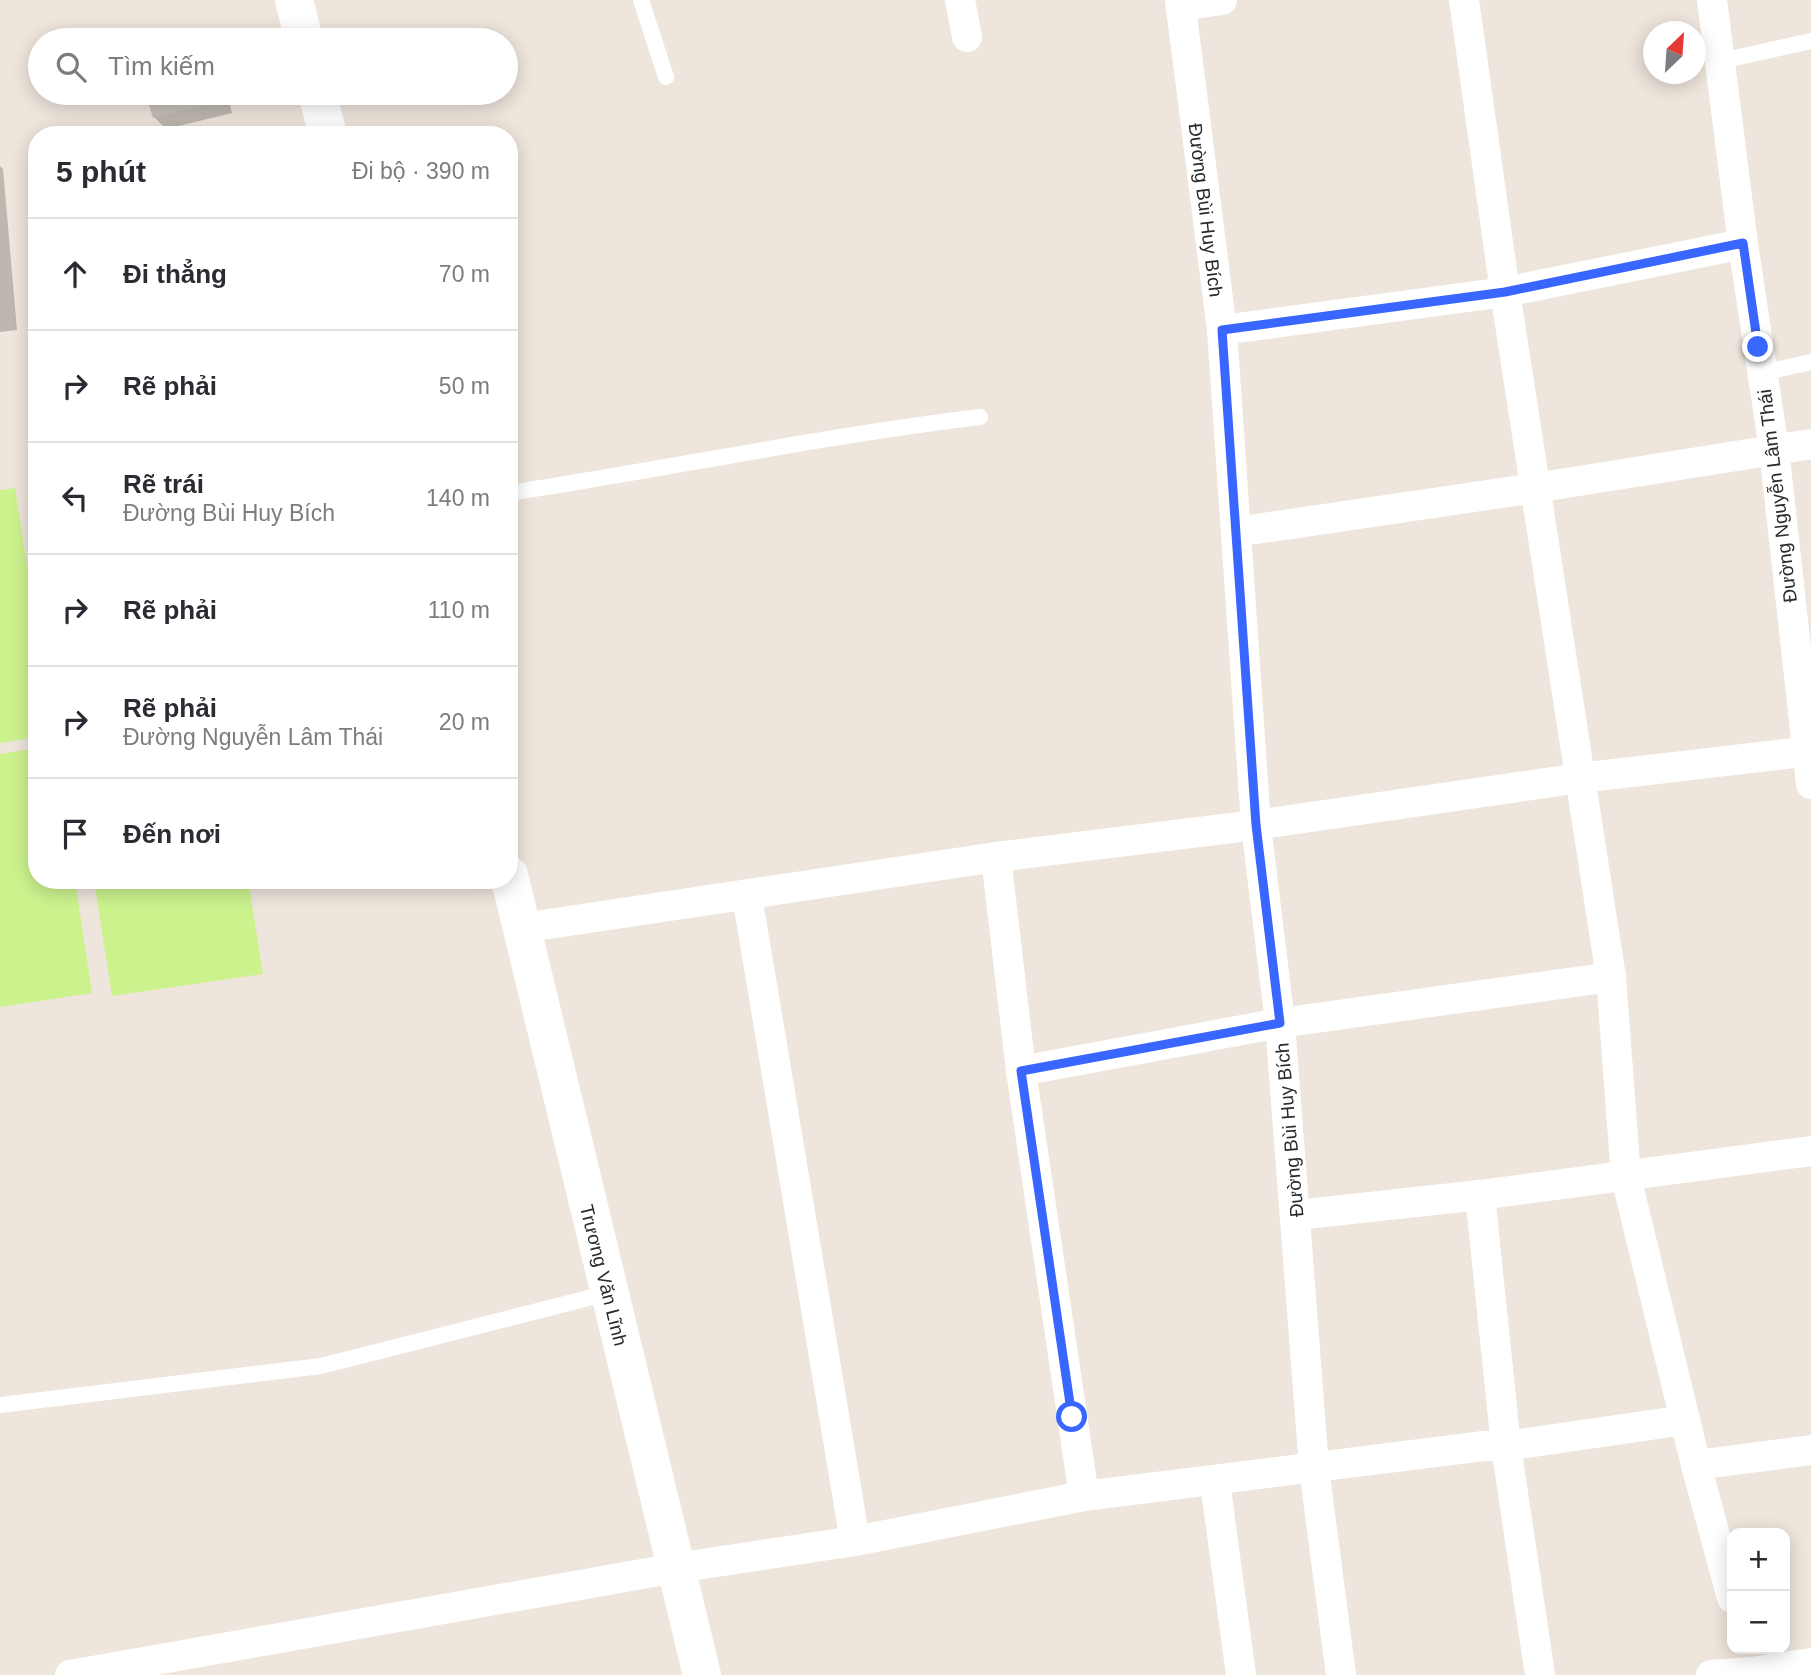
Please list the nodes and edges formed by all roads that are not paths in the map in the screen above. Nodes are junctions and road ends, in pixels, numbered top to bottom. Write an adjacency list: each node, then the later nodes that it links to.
1 (294, 0): 8 (street)
2 (641, 0): 12 (lane)
3 (960, 0): 9 (street)
4 (1222, 0): 7 (street)
5 (1464, 0): 16 (street)
6 (1712, 0): 11 (street, Đường Nguyễn Lâm Thái)
7 (1180, 3): 17 (street, Đường Bùi Huy Bích)
8 (301, 28)
9 (967, 37)
10 (1811, 41): 11 (lane)
11 (1721, 61): 15 (street, Đường Nguyễn Lâm Thái)
12 (666, 77)
13 (320, 105): 14 (street)
14 (326, 126)
15 (1743, 243): 16 (street); 19 (street, Đường Nguyễn Lâm Thái)
16 (1505, 292): 17 (street); 23 (street)
17 (1222, 330): 25 (street, Đường Bùi Huy Bích)
18 (1811, 362): 19 (lane)
19 (1762, 373): 22 (street, Đường Nguyễn Lâm Thái)
20 (980, 417): 24 (lane)
21 (1811, 444): 22 (street)
22 (1774, 449): 23 (street); 26 (street, Đường Nguyễn Lâm Thái)
23 (1535, 488): 25 (street); 27 (street)
24 (518, 492)
25 (1236, 531): 29 (street, Đường Bùi Huy Bích)
26 (1808, 752): 27 (street); 28 (street, Đường Nguyễn Lâm Thái)
27 (1580, 778): 29 (street); 34 (street)
28 (1811, 784)
29 (1256, 825): 30 (street); 35 (street, Đường Bùi Huy Bích)
30 (996, 858): 32 (street); 36 (street)
31 (512, 889): 33 (street, Trương Văn Lĩnh)
32 (747, 896): 33 (street); 50 (street)
33 (522, 928): 41 (street, Trương Văn Lĩnh)
34 (1611, 977): 35 (street); 38 (street)
35 (1280, 1023): 36 (street); 40 (street, Đường Bùi Huy Bích)
36 (1021, 1071): 49 (street)
37 (1811, 1151): 38 (street)
38 (1626, 1177): 39 (street); 43 (street)
39 (1480, 1195): 40 (street); 44 (street)
40 (1297, 1215): 47 (street, Đường Bùi Huy Bích)
41 (608, 1293): 42 (lane); 51 (street, Trương Văn Lĩnh)
42 (0, 1405)
43 (1685, 1420): 44 (street); 46 (street)
44 (1506, 1446): 47 (street); 59 (street)
45 (1811, 1450): 46 (street)
46 (1696, 1465): 52 (street)
47 (1314, 1468): 48 (street); 58 (street, Đường Bùi Huy Bích)
48 (1215, 1482): 49 (street); 57 (street)
49 (1084, 1496): 50 (street)
50 (855, 1541): 51 (street)
51 (676, 1568): 55 (street); 56 (street, Trương Văn Lĩnh)
52 (1730, 1591)
53 (1749, 1661): 54 (street); 60 (street)
54 (1811, 1662)
55 (70, 1675)
56 (702, 1675)
57 (1241, 1675)
58 (1341, 1675)
59 (1540, 1675)
60 (1711, 1675)

